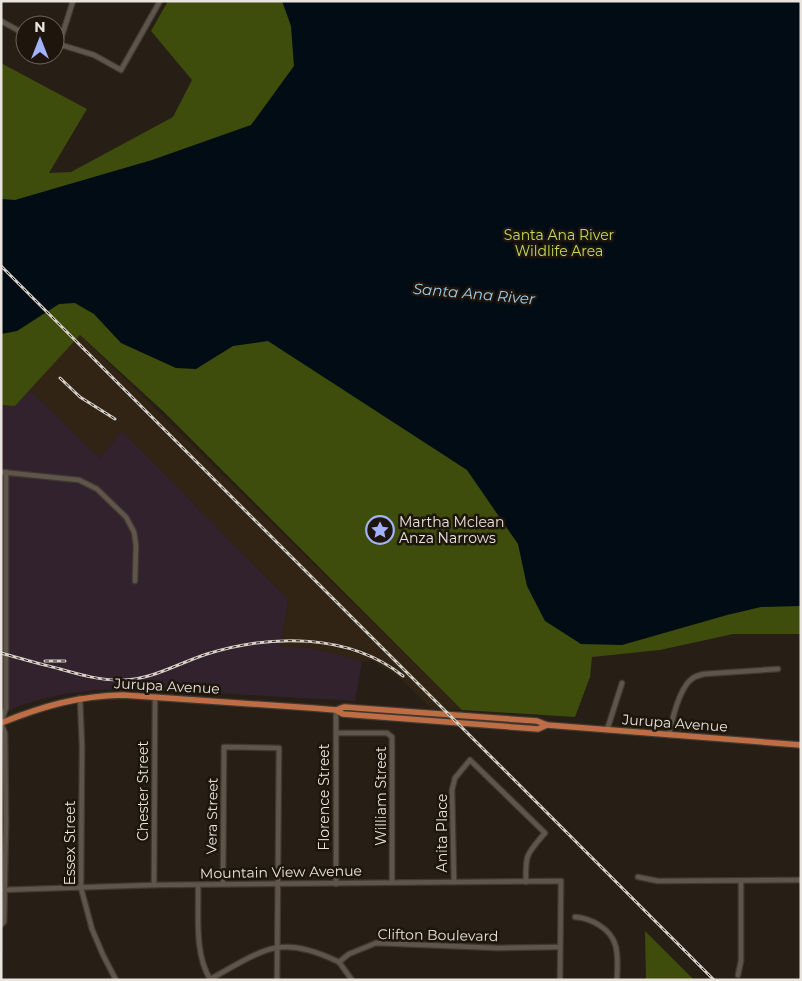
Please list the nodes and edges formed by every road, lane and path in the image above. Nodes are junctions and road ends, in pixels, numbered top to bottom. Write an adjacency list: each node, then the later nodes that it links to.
1 (73, 1): 4 (street)
2 (160, 1): 6 (street)
3 (1, 21): 5 (street)
4 (65, 22)
5 (15, 29)
6 (65, 46)
7 (4, 472): 8 (street); 9 (street)
8 (135, 581)
9 (4, 596): 15 (street)
10 (778, 669): 18 (street)
11 (622, 683): 16 (street)
12 (155, 697): 13 (main road, Jurupa Avenue); 14 (main road, Jurupa Avenue); 30 (street, Chester Street)
13 (80, 698): 15 (main road, Jurupa Avenue); 31 (street, Essex Street)
14 (336, 710): 16 (main road, Jurupa Avenue); 17 (street, Florence Street)
15 (1, 723): 32 (street)
16 (607, 730): 18 (main road, Jurupa Avenue)
17 (336, 733): 23 (street, William Street); 29 (street, Florence Street)
18 (669, 736): 19 (main road, Jurupa Avenue)
19 (801, 744)
20 (638, 877): 22 (street)
21 (801, 880): 22 (street)
22 (741, 881): 38 (street)
23 (392, 882): 24 (street, Mountain View Avenue); 29 (street, Mountain View Avenue)
24 (454, 882): 25 (street, Mountain View Avenue); 25 (street, Anita Place)
25 (526, 882): 35 (street, Mountain View Avenue)
26 (198, 884): 27 (street, Mountain View Avenue); 30 (street, Mountain View Avenue); 40 (street)
27 (222, 884): 28 (street, Mountain View Avenue); 28 (street, Vera Street)
28 (278, 884): 29 (street, Mountain View Avenue); 36 (street)
29 (336, 884)
30 (154, 885): 31 (street, Mountain View Avenue)
31 (81, 888): 32 (street, Mountain View Avenue); 39 (street, Essex Street)
32 (3, 890): 34 (street)
33 (575, 917): 44 (street)
34 (1, 925)
35 (560, 947): 37 (street, Clifton Boulevard); 43 (street)
36 (277, 948): 37 (street); 40 (street); 41 (street)
37 (339, 962): 42 (street)
38 (738, 975)
39 (116, 980)
40 (209, 980)
41 (277, 980)
42 (352, 980)
43 (560, 980)
44 (617, 980)

